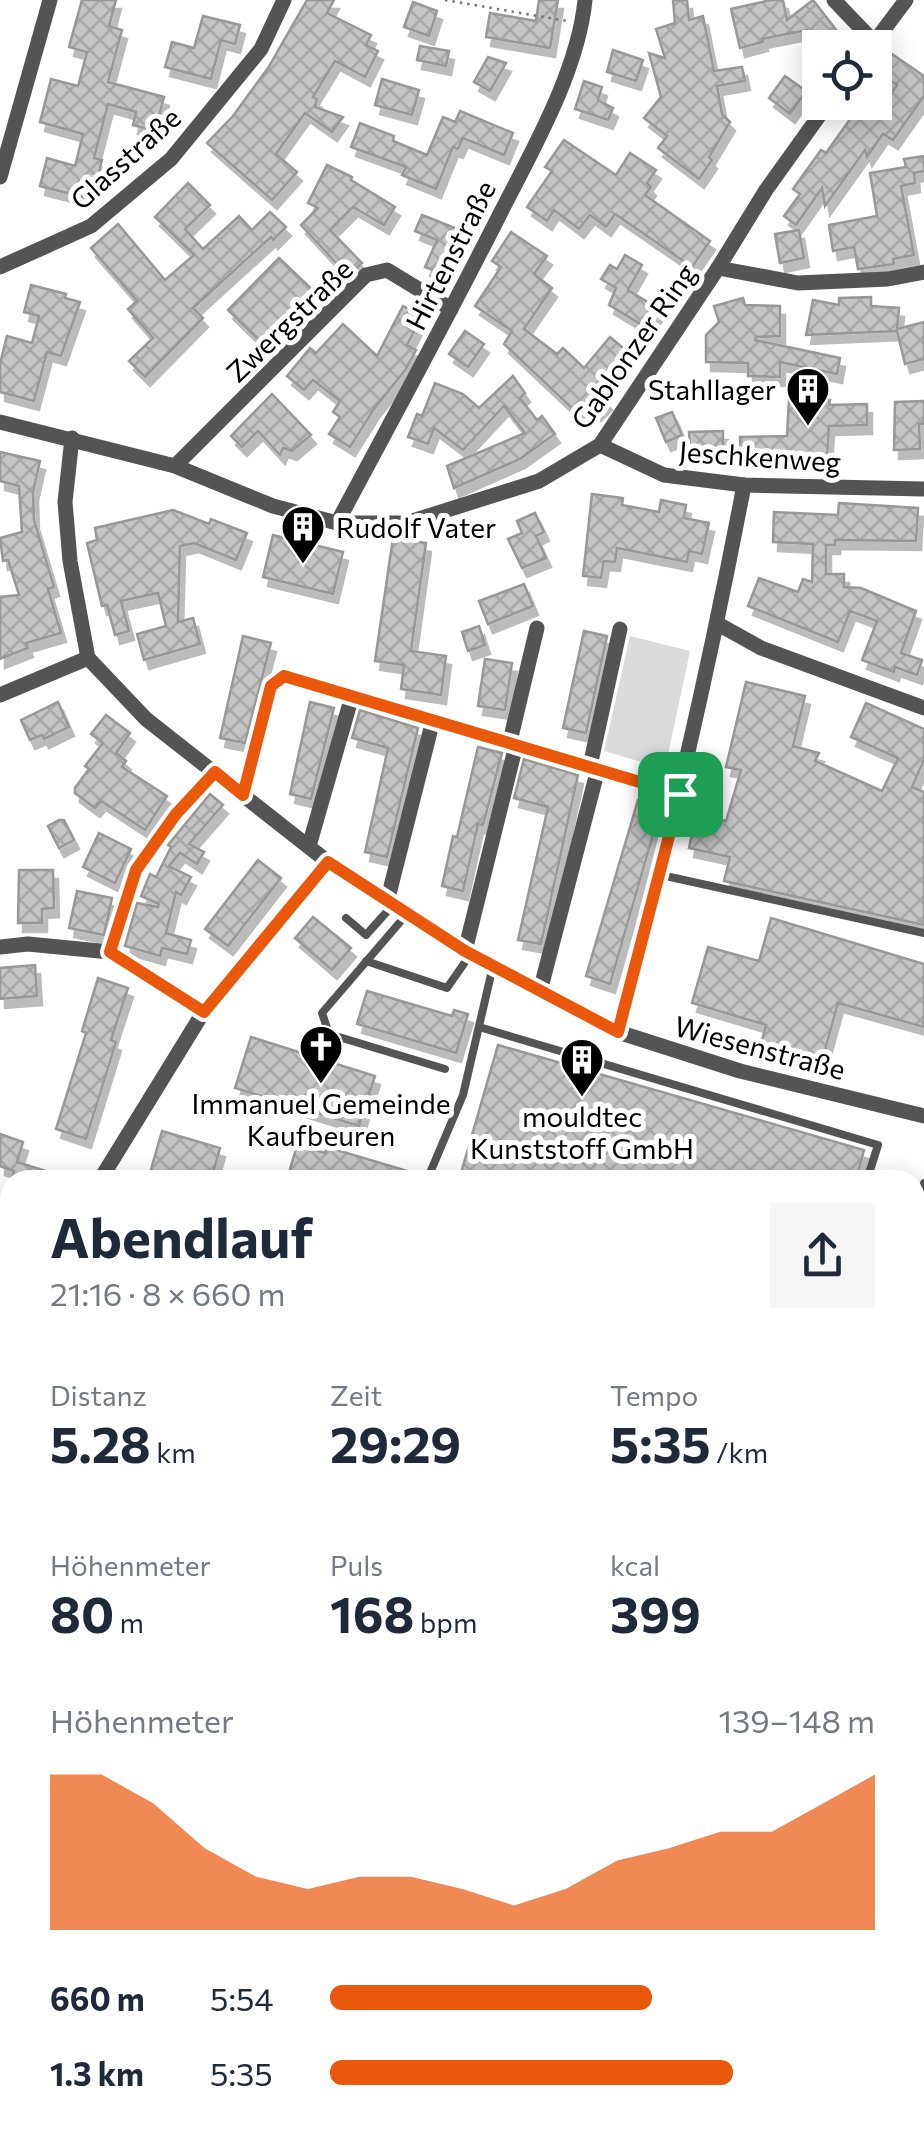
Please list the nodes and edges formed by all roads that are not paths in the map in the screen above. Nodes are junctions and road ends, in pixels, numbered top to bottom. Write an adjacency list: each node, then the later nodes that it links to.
1 (50, 0): 9 (street)
2 (284, 0): 10 (street, Glasstraße)
3 (585, 0): 13 (street, Hirtenstraße)
4 (834, 0): 6 (street)
5 (906, 0): 7 (street)
6 (859, 30)
7 (883, 30)
8 (817, 120): 11 (street, Gablonzer Ring)
9 (0, 177)
10 (0, 267)
11 (718, 268): 12 (street); 16 (street, Gablonzer Ring)
12 (924, 272)
13 (451, 309): 17 (street, Zwergstraße); 20 (street, Hirtenstraße)
14 (0, 422): 15 (street, Gablonzer Ring)
15 (72, 438): 17 (street, Gablonzer Ring); 24 (street)
16 (600, 445): 18 (street, Jeschkenweg); 20 (street, Gablonzer Ring)
17 (175, 466): 20 (street, Gablonzer Ring)
18 (744, 485): 19 (street, Jeschkenweg); 21 (street)
19 (924, 489)
20 (337, 523)
21 (718, 624): 27 (street); 32 (street)
22 (538, 628): 29 (street)
23 (620, 629): 30 (street)
24 (88, 658): 25 (street); 31 (street, Wiesenstraße)
25 (0, 695)
26 (352, 696): 28 (street); 33 (street); 34 (street)
27 (924, 708)
28 (432, 720): 29 (street); 37 (street)
29 (513, 743): 30 (street); 42 (street)
30 (594, 768): 32 (street); 45 (street)
31 (215, 772): 33 (street, Wiesenstraße); 41 (street)
32 (680, 794): 36 (street)
33 (243, 795): 34 (street, Wiesenstraße)
34 (309, 846): 35 (street, Wiesenstraße)
35 (328, 862): 37 (street, Wiesenstraße); 46 (street)
36 (660, 875): 39 (lane); 48 (street)
37 (395, 908): 38 (lane); 42 (street, Wiesenstraße); 43 (lane)
38 (346, 918)
39 (924, 933)
40 (0, 946): 41 (street)
41 (110, 952): 46 (street)
42 (468, 952): 43 (lane); 44 (street, Wiesenstraße)
43 (366, 961): 49 (lane)
44 (494, 966): 45 (street, Wiesenstraße); 47 (lane)
45 (540, 991): 48 (street, Wiesenstraße)
46 (204, 1012): 51 (street)
47 (479, 1028): 52 (lane); 53 (lane)
48 (618, 1032): 50 (street, Wiesenstraße)
49 (445, 1069)
50 (924, 1116)
51 (106, 1170)
52 (431, 1170)
53 (870, 1170)

